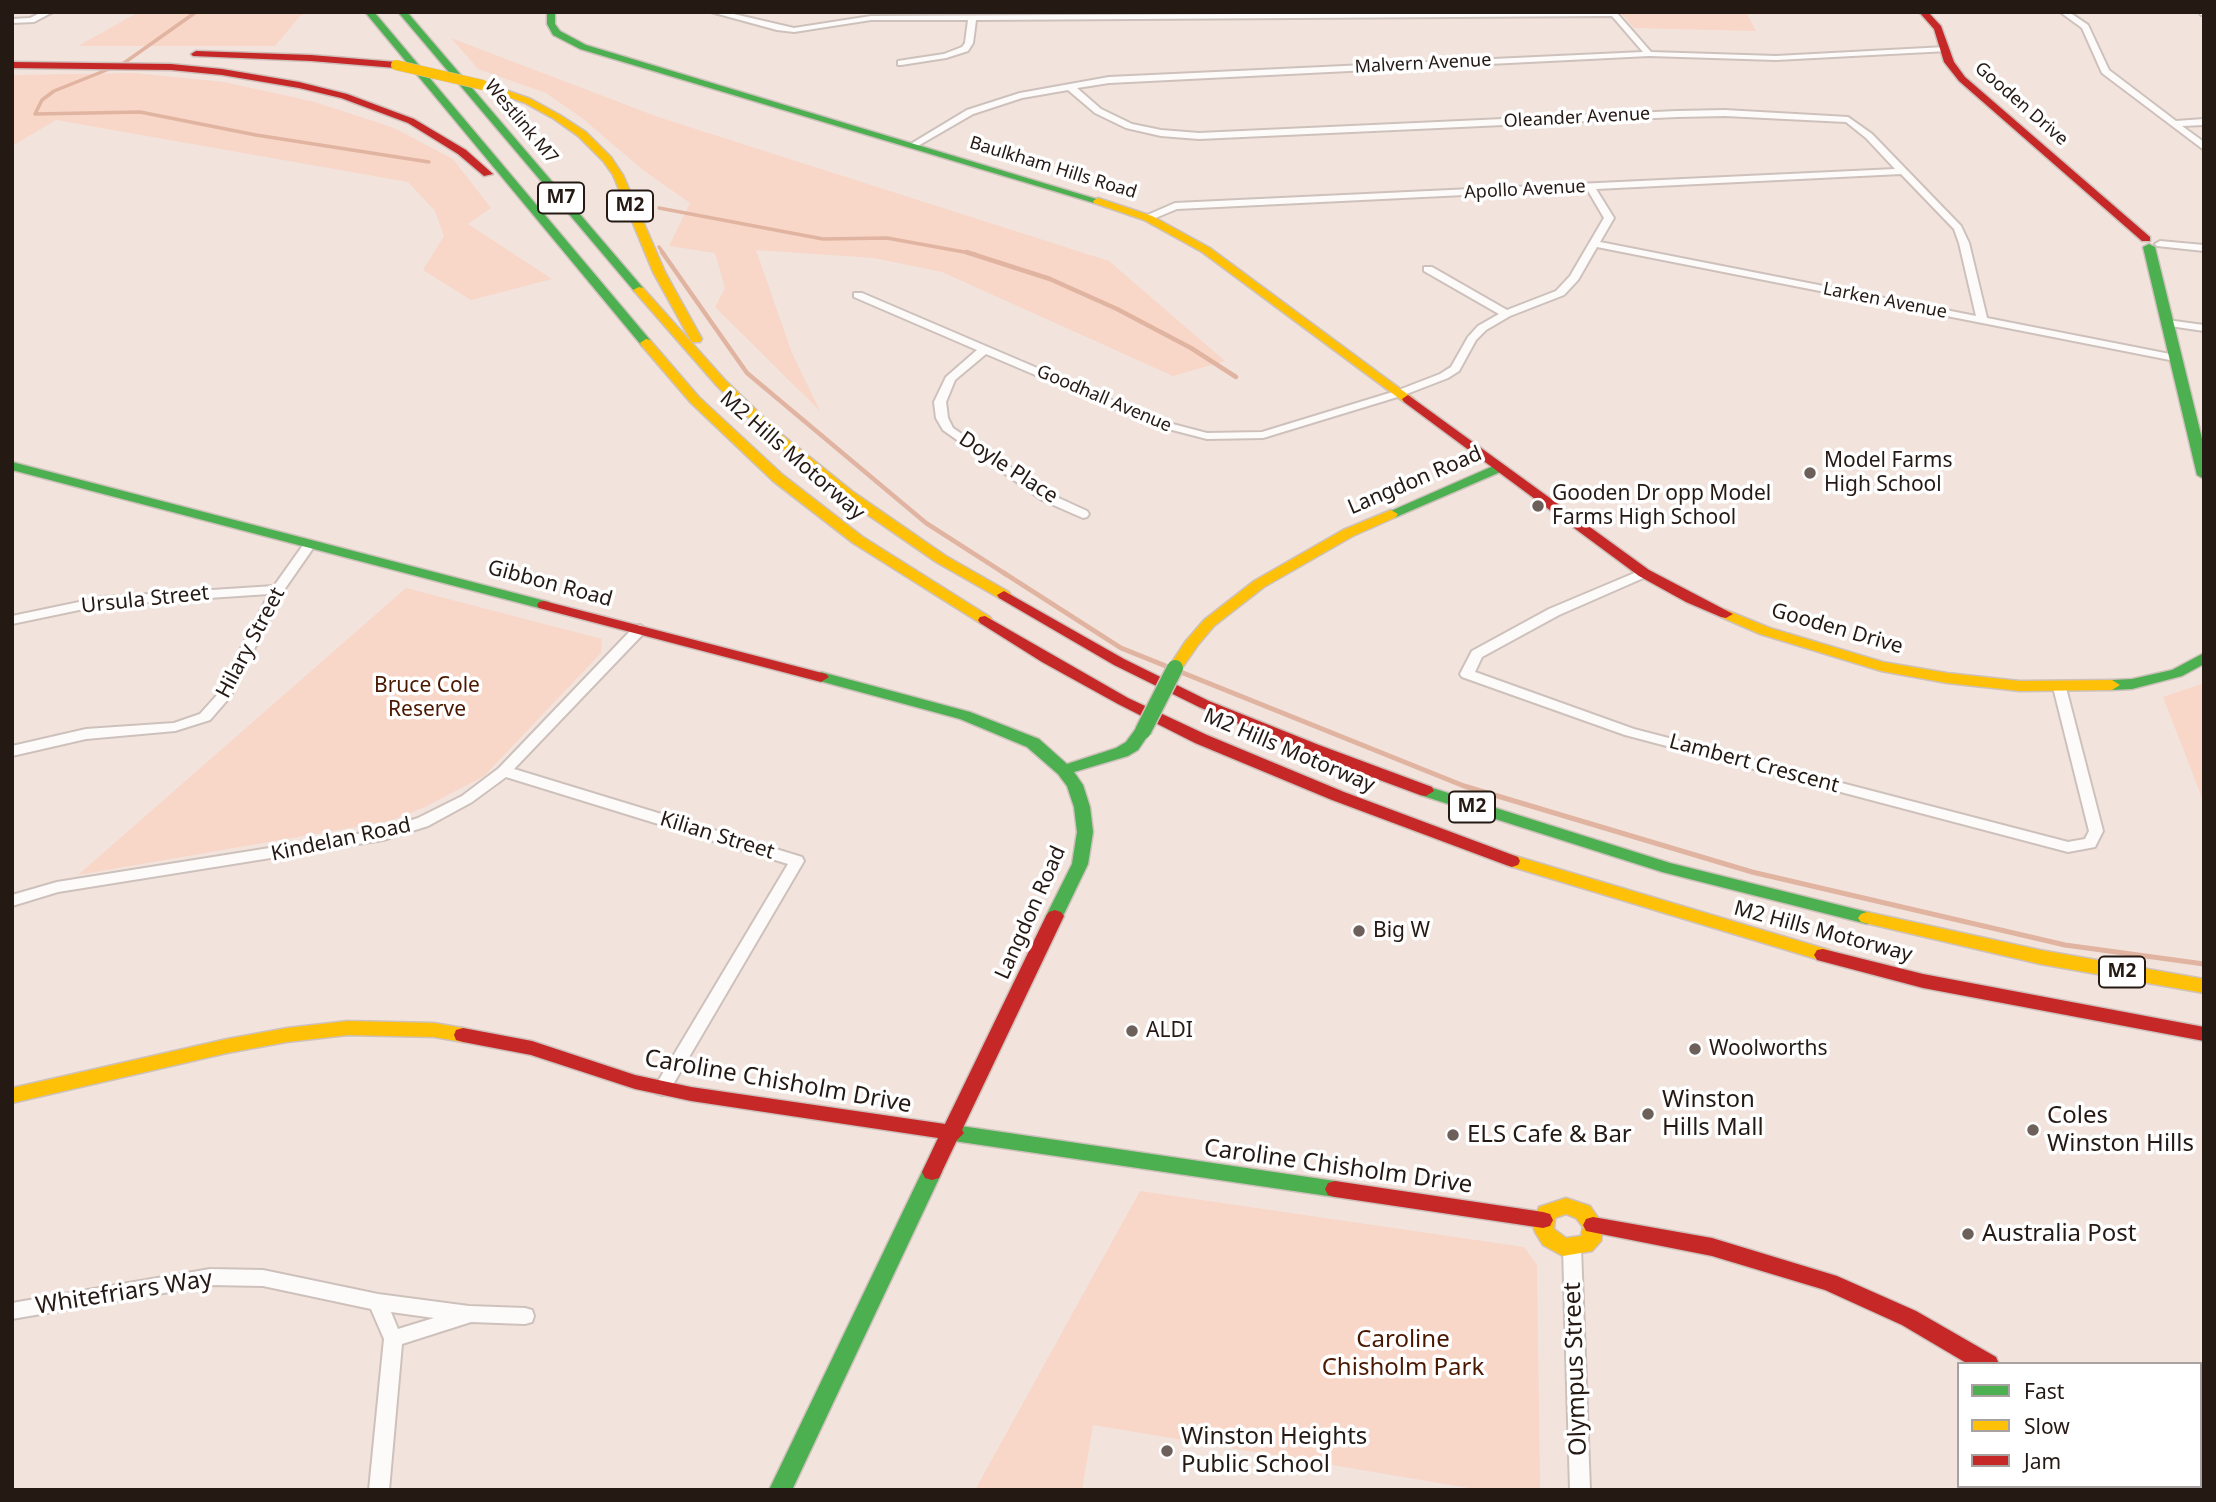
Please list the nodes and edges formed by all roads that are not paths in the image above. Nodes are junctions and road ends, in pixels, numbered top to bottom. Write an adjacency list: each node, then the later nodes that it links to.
1 (49, 12): 10 (street)
2 (369, 12): 23 (main road, M7)
3 (402, 12): 36 (main road, Westlink M7 / M7)
4 (551, 12): 19 (main road, Baulkham Hills Road)
5 (715, 12): 9 (street)
6 (1923, 12): 11 (main road, Gooden Drive)
7 (2064, 12): 18 (street)
8 (1613, 13): 9 (street); 12 (street)
9 (972, 17): 14 (street)
10 (12, 21)
11 (1945, 49): 12 (street, Malvern Avenue); 25 (main road, Gooden Drive)
12 (1649, 54): 16 (street, Malvern Avenue)
13 (12, 55): 36 (main road, M2, bridge)
14 (901, 63)
15 (12, 65): 23 (main road, M2)
16 (1069, 86): 19 (street, Malvern Avenue); 21 (street, Oleander Avenue)
17 (2204, 122): 18 (street)
18 (2174, 124): 20 (street)
19 (913, 145): 24 (main road, Baulkham Hills Road)
20 (2204, 147)
21 (1903, 171): 22 (street, Apollo Avenue); 31 (street, Oleander Avenue)
22 (1590, 187): 24 (street, Apollo Avenue); 26 (street, Goodhall Avenue)
23 (524, 198): 54 (main road, M2 Hills Motorway / M2)
24 (1149, 218): 37 (main road, Baulkham Hills Road)
25 (2152, 243): 27 (street); 32 (main road)
26 (1595, 244): 30 (street, Goodhall Avenue); 31 (street, Larken Avenue)
27 (2204, 247)
28 (1428, 269): 30 (street)
29 (858, 295): 34 (street, Goodhall Avenue)
30 (1506, 314): 37 (street, Goodhall Avenue)
31 (1982, 320): 35 (street, Larken Avenue)
32 (2167, 323): 33 (street); 35 (main road)
33 (2204, 328)
34 (985, 349): 37 (street, Goodhall Avenue); 41 (street, Doyle Place)
35 (2175, 358): 40 (main road)
36 (721, 383): 53 (main road, M2 Hills Motorway / M2)
37 (1400, 393): 39 (main road, Baulkham Hills Road)
38 (12, 466): 42 (main road, Gibbon Road)
39 (1500, 467): 43 (main road, Gooden Drive); 50 (main road, Langdon Road, bridge)
40 (2204, 475)
41 (1083, 514)
42 (310, 544): 44 (street, Hilary Street); 46 (main road, Gibbon Road)
43 (1644, 573): 48 (main road, Gooden Drive); 48 (street, Lambert Crescent)
44 (278, 590): 45 (street, Ursula Street); 49 (street, Hilary Street)
45 (12, 620)
46 (640, 629): 50 (main road, Gibbon Road); 51 (street, Kindelan Road)
47 (2204, 658): 48 (main road, Gooden Drive)
48 (2060, 687)
49 (12, 751)
50 (1064, 770): 57 (main road, Langdon Road)
51 (504, 771): 52 (street, Kindelan Road); 55 (street, Kilian Street)
52 (12, 901)
53 (2204, 986)
54 (2204, 1034)
55 (662, 1088): 56 (main road, Caroline Chisholm Drive); 57 (main road, Caroline Chisholm Drive)
56 (12, 1097)
57 (953, 1133): 58 (main road, Caroline Chisholm Drive); 68 (main road, Langdon Road)
58 (1543, 1220): 59 (main road); 60 (main road)
59 (1593, 1225): 60 (main road); 66 (main road)
60 (1572, 1248): 69 (street, Olympus Street)
61 (378, 1302): 62 (street, Whitefriars Way); 63 (street, Whitefriars Way); 65 (street)
62 (12, 1311)
63 (471, 1314): 64 (street); 65 (street)
64 (525, 1316)
65 (393, 1339): 67 (street)
66 (1985, 1362)
67 (379, 1490)
68 (780, 1490)
69 (1580, 1490)

